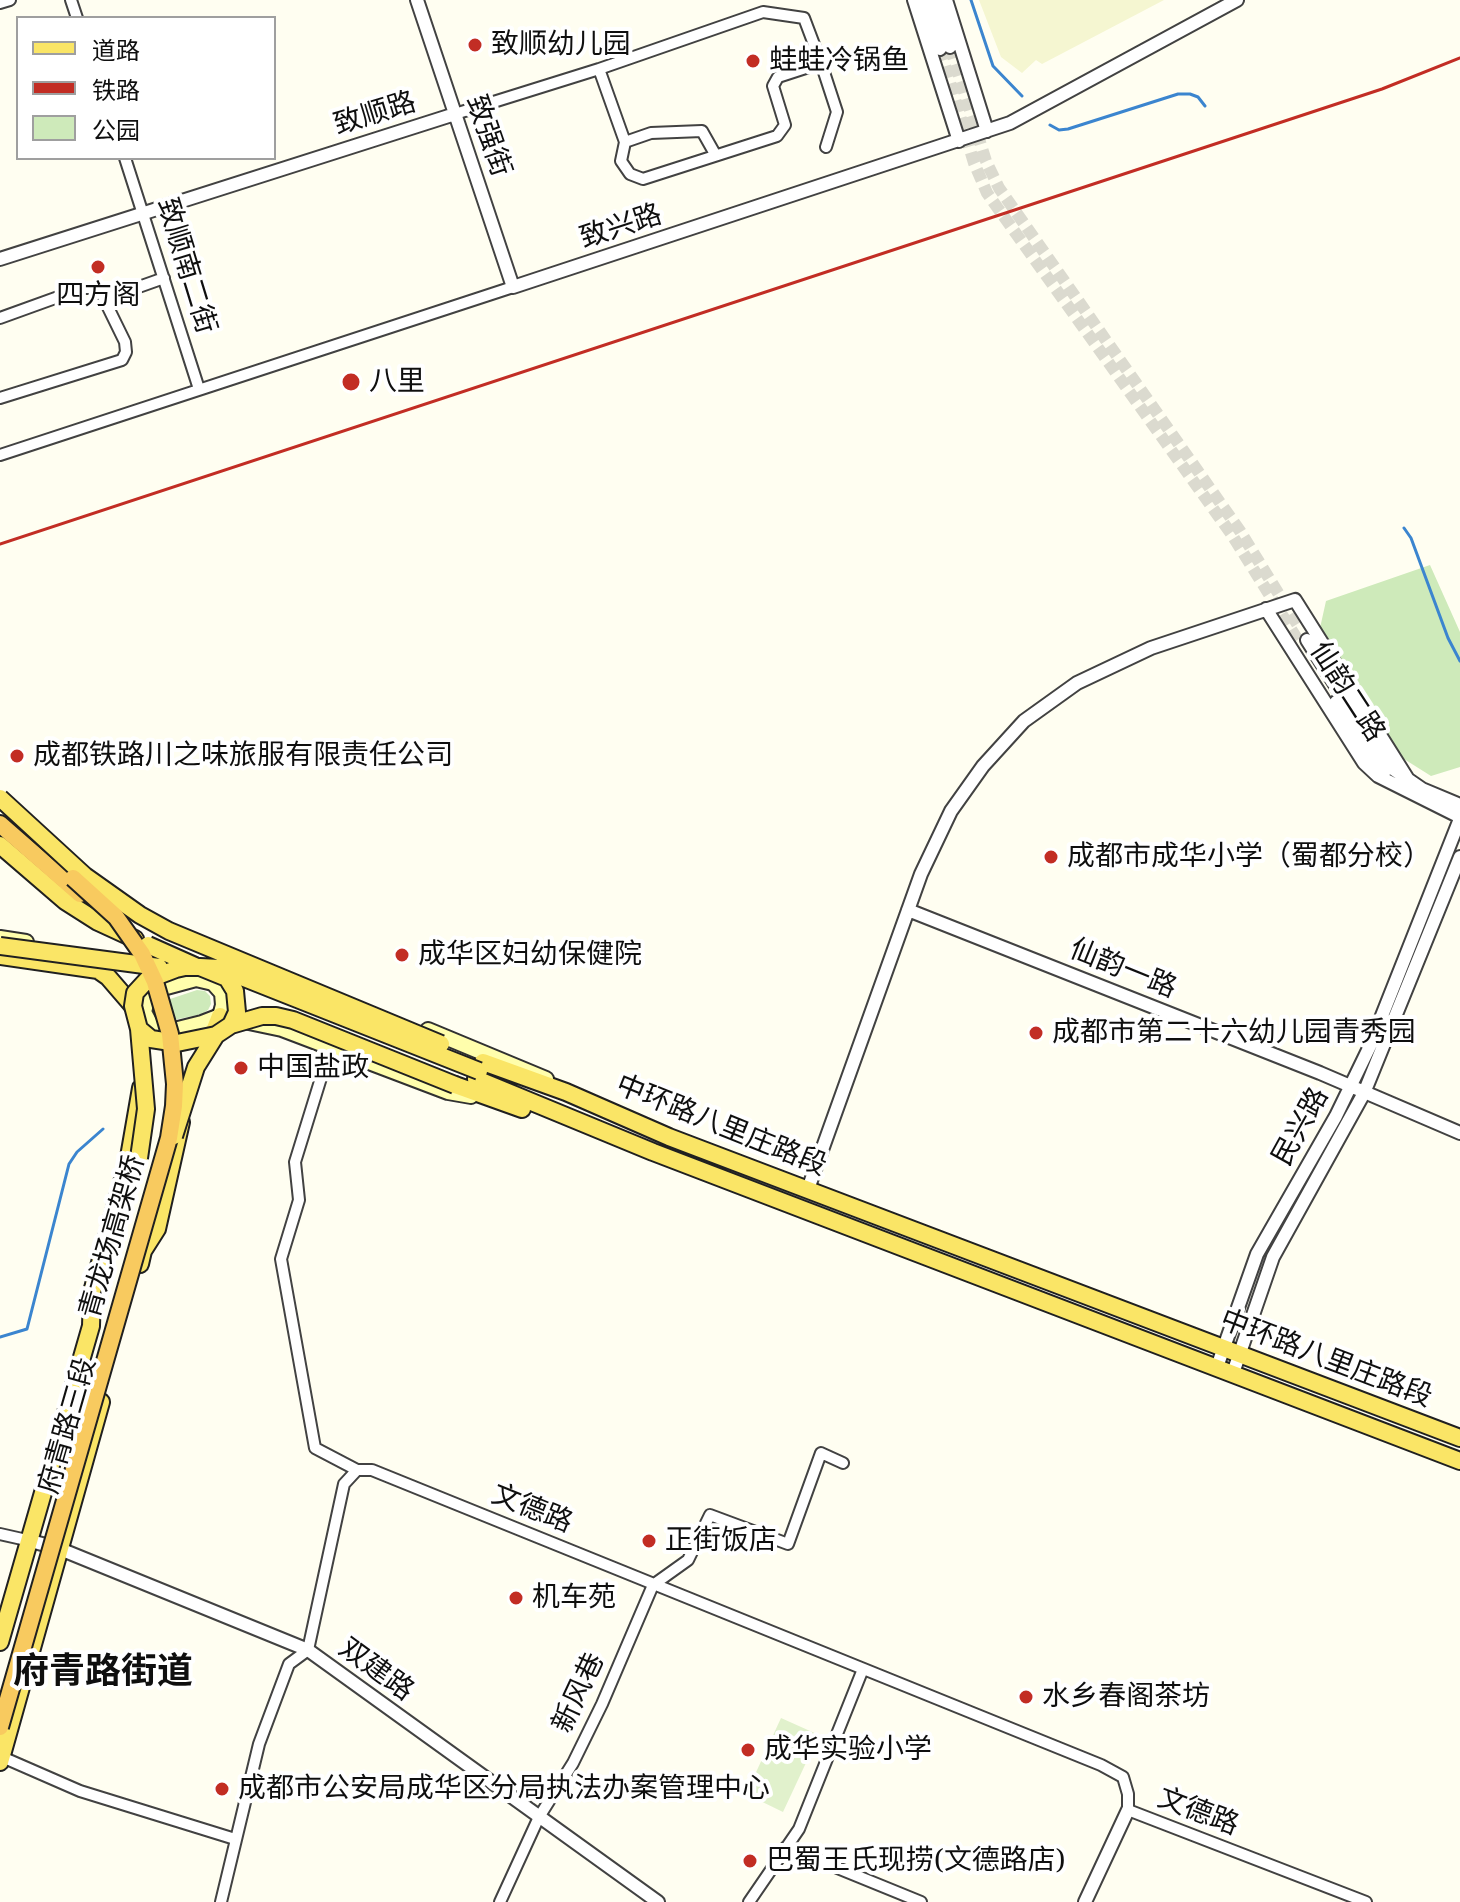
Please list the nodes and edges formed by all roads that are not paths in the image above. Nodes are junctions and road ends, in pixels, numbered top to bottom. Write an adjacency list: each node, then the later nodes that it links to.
1 (10, 0): 9 (street)
2 (417, 0): 15 (street, 致强街)
3 (771, 0): 11 (street)
4 (914, 0): 12 (street)
5 (925, 0): 12 (street)
6 (935, 0): 12 (street)
7 (946, 0): 12 (street)
8 (1237, 0): 10 (street, 致兴路)
9 (0, 3)
10 (1216, 5): 16 (street, 致兴路)
11 (763, 12): 13 (street); 14 (street, 致顺路)
12 (945, 48): 16 (street); 17 (street)
13 (821, 63): 19 (street); 20 (street)
14 (599, 69): 15 (street, 致顺路); 18 (street)
15 (455, 114): 22 (street, 致顺路); 25 (street, 致强街)
16 (987, 131): 17 (street, 致兴路)
17 (959, 141): 25 (street, 致兴路)
18 (625, 142): 20 (street); 20 (street)
19 (826, 147)
20 (715, 154)
21 (126, 160): 22 (street, 致顺南二街)
22 (144, 211): 23 (street, 致顺路); 24 (street, 致顺南二街)
23 (0, 259)
24 (164, 278): 26 (street); 28 (street, 致顺南二街)
25 (513, 287): 28 (street, 致兴路)
26 (105, 299): 27 (street); 29 (street)
27 (0, 318)
28 (199, 389): 30 (street, 致兴路)
29 (0, 398)
30 (0, 455)
31 (1266, 609): 32 (street, 仙韵二路); 32 (street, 仙韵二路); 41 (street)
32 (1303, 640): 33 (street, 仙韵二路); 33 (street, 仙韵二路)
33 (1404, 784): 35 (street, 仙韵二路); 37 (street, 仙韵二路)
34 (0, 798): 52 (main road, 中环路八里庄路段, bridge)
35 (1460, 805)
36 (0, 813): 77 (highway, 青龙场高架桥, bridge)
37 (1460, 818): 53 (street, 民兴路)
38 (0, 824): 76 (highway, 青龙场高架桥, bridge)
39 (0, 845): 52 (main road, 中环路八里庄路段, bridge)
40 (1460, 857): 55 (street, 民兴路)
41 (908, 910): 53 (street, 仙韵一路); 60 (street)
42 (0, 938): 48 (main road)
43 (0, 946): 46 (main road, bridge)
44 (0, 956): 48 (main road)
45 (0, 963): 48 (main road)
46 (176, 969): 47 (main road, bridge); 48 (main road, bridge)
47 (200, 973): 48 (main road); 49 (main road, 府青路三段, bridge); 52 (main road, bridge); 54 (main road)
48 (143, 1017): 49 (main road); 50 (main road, bridge); 62 (main road, 府青路三段); 62 (main road, bridge)
49 (226, 1020): 50 (main road, bridge); 51 (main road); 56 (main road, bridge); 61 (main road, 府青路三段)
50 (216, 1035): 61 (main road, bridge)
51 (324, 1045): 56 (main road); 68 (street, 文德路)
52 (479, 1071): 54 (main road, 中环路八里庄路段); 58 (main road); 59 (main road, 中环路八里庄路段)
53 (1350, 1087): 55 (street, 仙韵一路); 63 (street, 民兴路)
54 (566, 1092): 58 (main road, 中环路八里庄路段)
55 (1364, 1093): 57 (street, 仙韵一路); 63 (street, 民兴路)
56 (494, 1099): 59 (main road)
57 (1460, 1133)
58 (669, 1137): 60 (main road, 中环路八里庄路段)
59 (653, 1152): 64 (main road, 中环路八里庄路段)
60 (808, 1189): 63 (main road, 中环路八里庄路段)
61 (143, 1251): 71 (main road, 府青路三段)
62 (91, 1326): 70 (main road, 府青路三段)
63 (1232, 1351): 64 (street, 民兴路); 65 (main road, 中环路八里庄路段)
64 (1225, 1370): 66 (main road, 中环路八里庄路段)
65 (1460, 1438)
66 (1460, 1461)
67 (843, 1463): 72 (street)
68 (357, 1470): 72 (street, 文德路); 74 (street)
69 (0, 1534): 70 (street)
70 (31, 1541): 71 (street, 双建路); 73 (main road, 府青路三段)
71 (60, 1549): 74 (street, 双建路); 78 (main road, 府青路三段)
72 (653, 1585): 75 (street, 文德路); 80 (street, 新风巷)
73 (0, 1642)
74 (308, 1650): 80 (street, 双建路); 81 (street)
75 (863, 1669): 79 (street, 文德路); 82 (street)
76 (0, 1698)
77 (0, 1727)
78 (1, 1760): 81 (street)
79 (1128, 1810): 83 (street, 文德路); 89 (street)
80 (539, 1817): 85 (street, 新风巷); 86 (street, 双建路)
81 (235, 1839): 84 (street)
82 (786, 1847): 87 (street); 88 (street)
83 (1354, 1900): 90 (street, 文德路)
84 (221, 1902)
85 (500, 1902)
86 (658, 1902)
87 (749, 1902)
88 (921, 1902)
89 (1085, 1902)
90 (1366, 1902)

